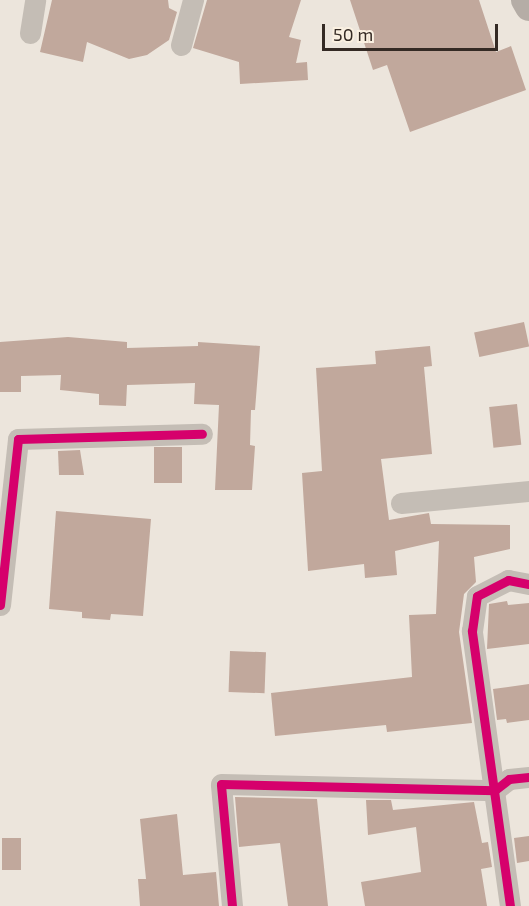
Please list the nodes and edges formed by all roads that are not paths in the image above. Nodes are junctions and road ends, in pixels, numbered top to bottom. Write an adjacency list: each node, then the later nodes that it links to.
1 (35, 0): 5 (street)
2 (194, 0): 6 (street)
3 (525, 0): 4 (street)
4 (529, 8)
5 (30, 33)
6 (181, 45)
7 (202, 435): 11 (street)
8 (529, 491): 9 (street)
9 (401, 503)
10 (529, 584): 13 (street)
11 (0, 605)
12 (529, 777): 13 (street)
13 (495, 790): 14 (street); 15 (street)
14 (232, 906)
15 (510, 906)

